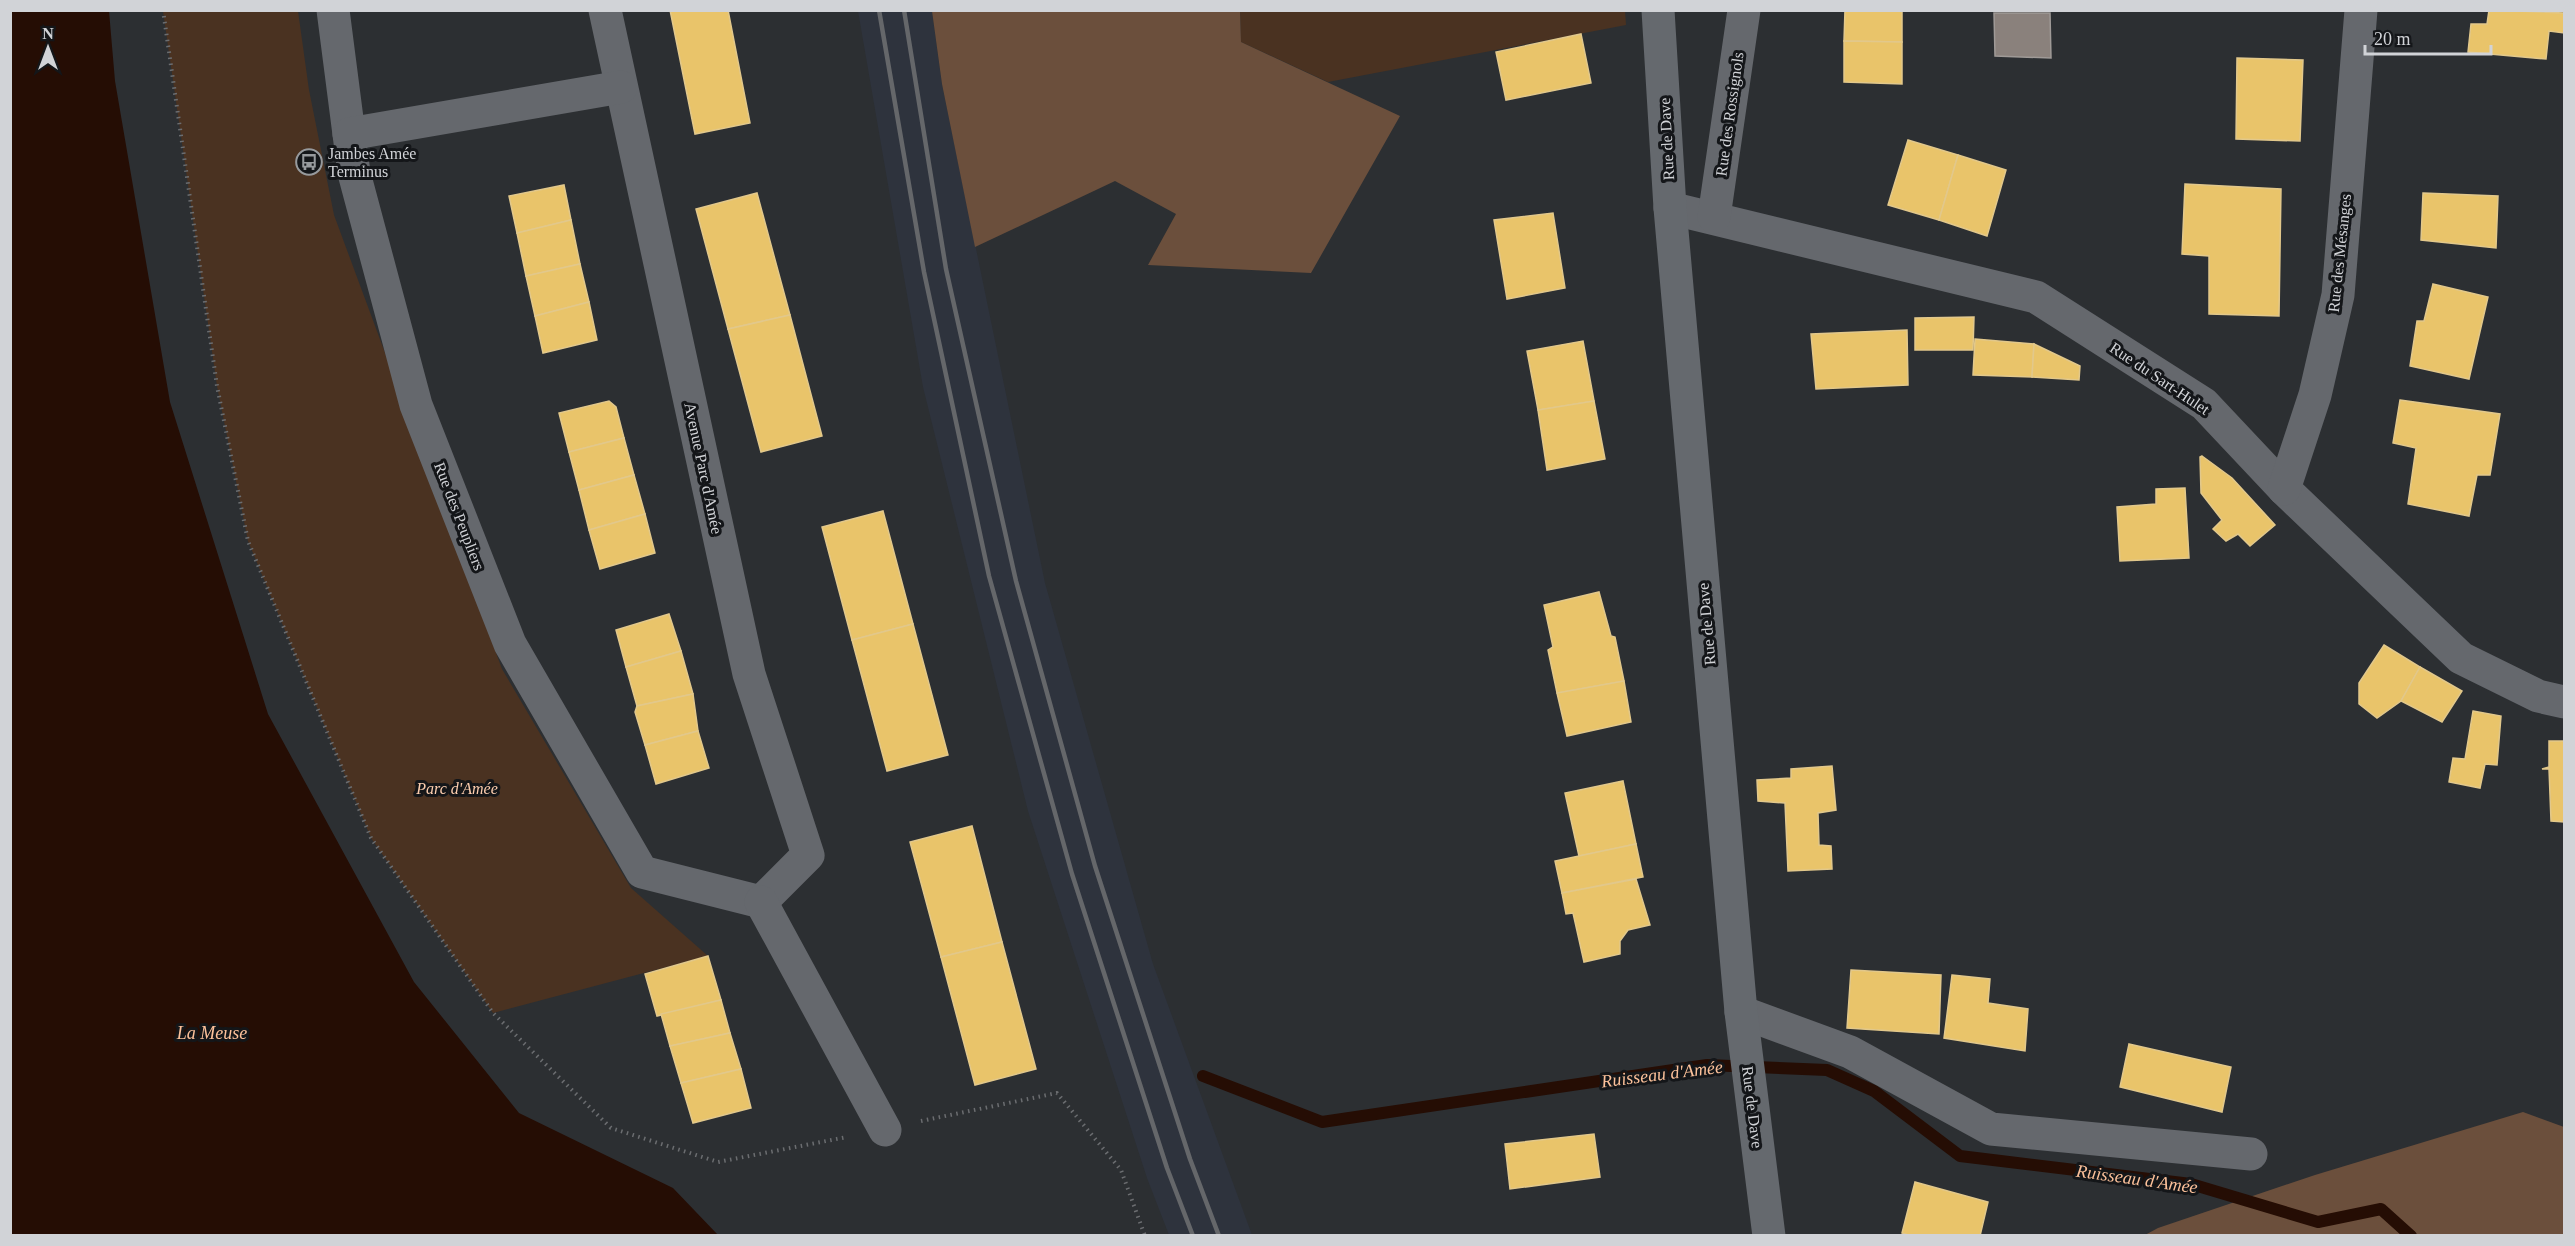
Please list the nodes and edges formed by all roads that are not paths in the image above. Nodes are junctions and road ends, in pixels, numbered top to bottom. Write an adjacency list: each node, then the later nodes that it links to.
1 (333, 10): 7 (street, Rue des Peupliers)
2 (605, 10): 6 (street, Avenue Parc d'Amée)
3 (1658, 10): 8 (main road, Rue de Dave)
4 (1744, 10): 9 (street, Rue des Rossignols)
5 (2361, 10): 10 (street, Rue des Mésanges)
6 (621, 87): 7 (street); 12 (street, Avenue Parc d'Amée)
7 (349, 134): 12 (street, Rue des Peupliers)
8 (1670, 208): 9 (street, Rue du Sart-Hulet); 13 (main road, Rue de Dave)
9 (1714, 217): 10 (street, Rue du Sart-Hulet)
10 (2284, 489): 11 (street, Rue du Sart-Hulet)
11 (2565, 702)
12 (761, 902): 14 (street)
13 (1742, 1012): 15 (street); 16 (main road, Rue de Dave)
14 (885, 1130)
15 (2250, 1154)
16 (1770, 1236)

